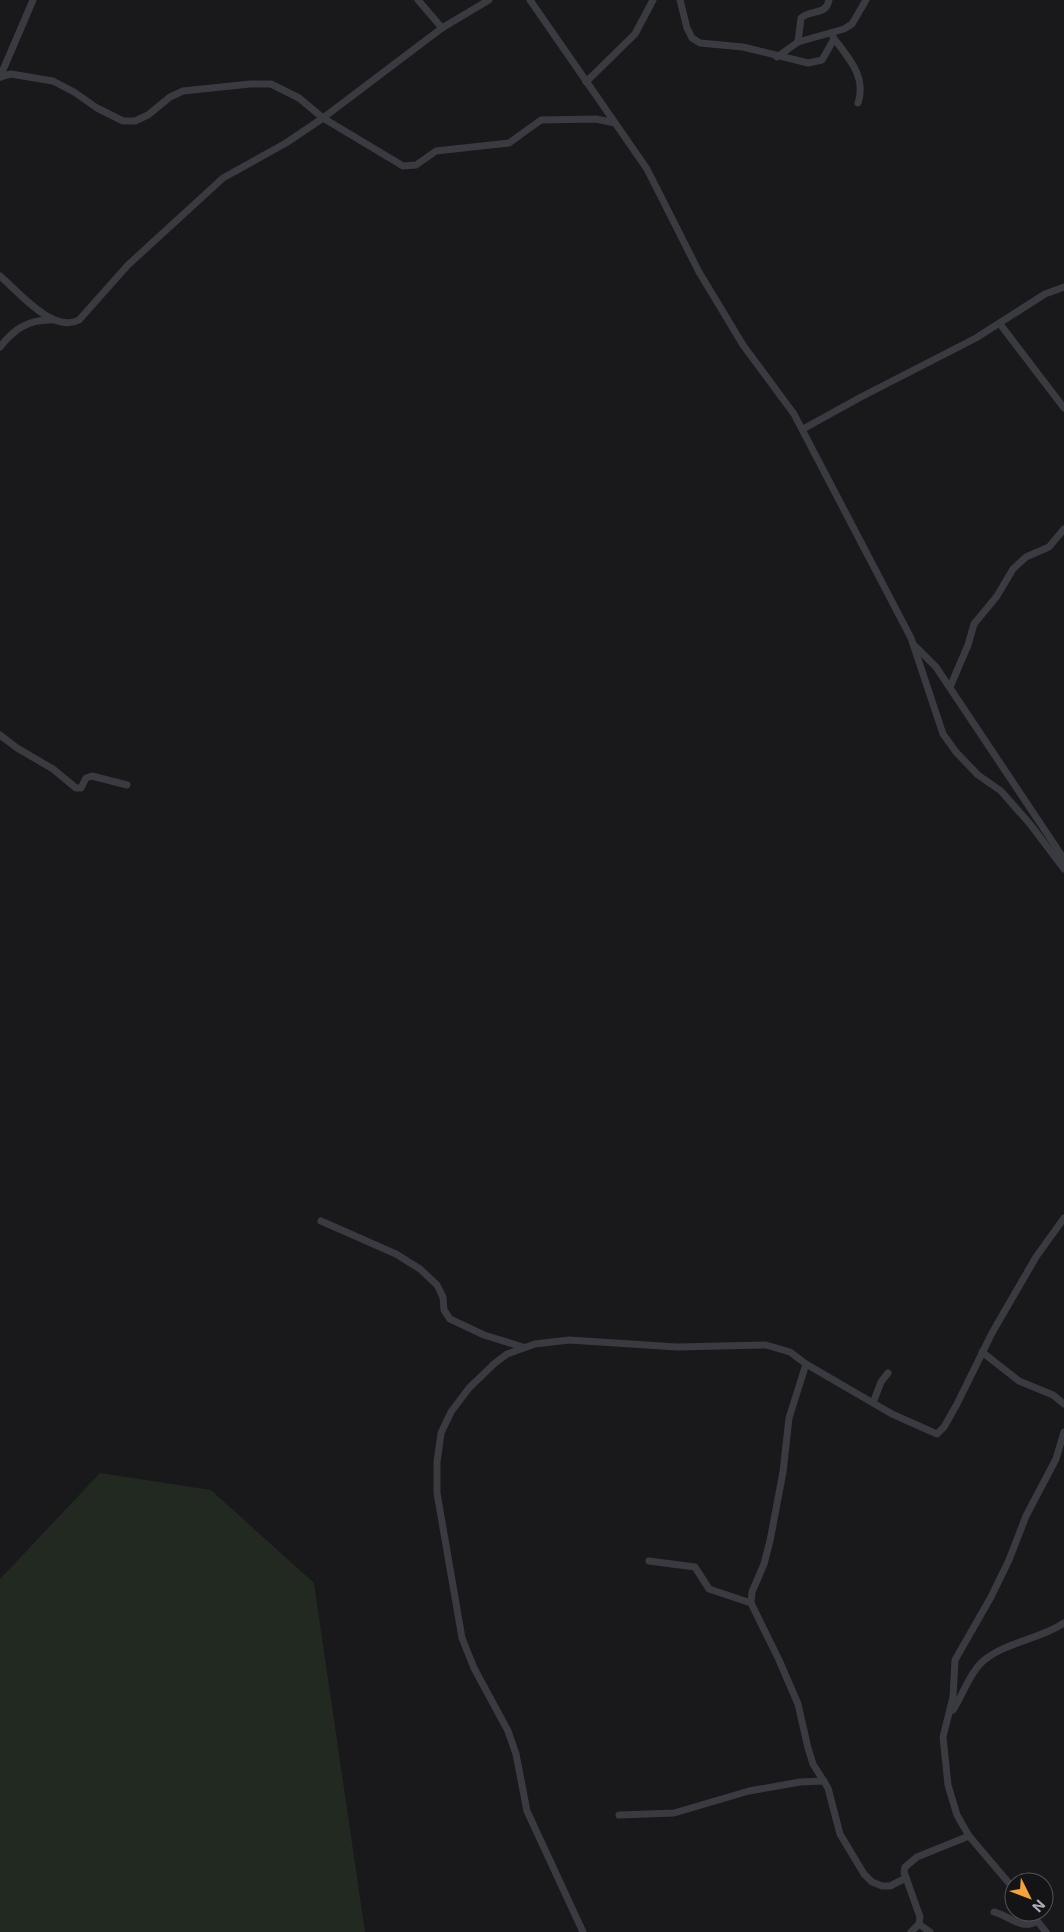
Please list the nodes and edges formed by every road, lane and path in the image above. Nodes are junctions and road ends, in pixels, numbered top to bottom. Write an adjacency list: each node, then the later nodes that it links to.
1 (33, 0): 13 (street)
2 (418, 0): 9 (street)
3 (489, 0): 9 (street)
4 (530, 0): 14 (street)
5 (654, 0): 14 (street)
6 (680, 0): 12 (street)
7 (829, 0): 11 (street)
8 (866, 0): 10 (street)
9 (442, 28): 16 (street)
10 (832, 36): 11 (street); 12 (street); 15 (street)
11 (798, 42): 12 (street)
12 (777, 57)
13 (0, 77): 16 (street)
14 (586, 82): 17 (street)
15 (858, 103)
16 (323, 118): 17 (street); 20 (street)
17 (615, 123): 24 (street)
18 (0, 276): 20 (street)
19 (1064, 287): 21 (street)
20 (52, 320): 22 (street)
21 (1000, 324): 23 (street); 24 (street)
22 (0, 346)
23 (1064, 408)
24 (803, 429): 26 (street)
25 (1064, 529): 27 (street)
26 (913, 644): 27 (street); 30 (street)
27 (950, 688): 31 (street)
28 (0, 735): 29 (street)
29 (127, 785)
30 (1048, 847): 31 (street); 33 (street)
31 (1060, 850): 32 (street)
32 (1064, 859)
33 (1064, 869)
34 (1064, 1218): 37 (street)
35 (321, 1220): 36 (street)
36 (523, 1347): 38 (street); 58 (street)
37 (982, 1352): 40 (street); 41 (street)
38 (806, 1364): 40 (street); 44 (street)
39 (888, 1373): 40 (street)
40 (873, 1404)
41 (1064, 1404)
42 (1064, 1432): 46 (street)
43 (649, 1561): 44 (street)
44 (751, 1603): 47 (street)
45 (1064, 1623): 46 (street)
46 (948, 1717): 49 (street)
47 (824, 1781): 48 (street); 51 (street)
48 (619, 1816)
49 (969, 1836): 50 (street); 51 (street)
50 (1004, 1877)
51 (906, 1878): 57 (street)
52 (994, 1912): 53 (street)
53 (1004, 1915)
54 (1016, 1922): 55 (street)
55 (1034, 1922)
56 (1038, 1922): 61 (street)
57 (920, 1924): 59 (street); 60 (street)
58 (583, 1932)
59 (911, 1932)
60 (930, 1932)
61 (1046, 1932)

